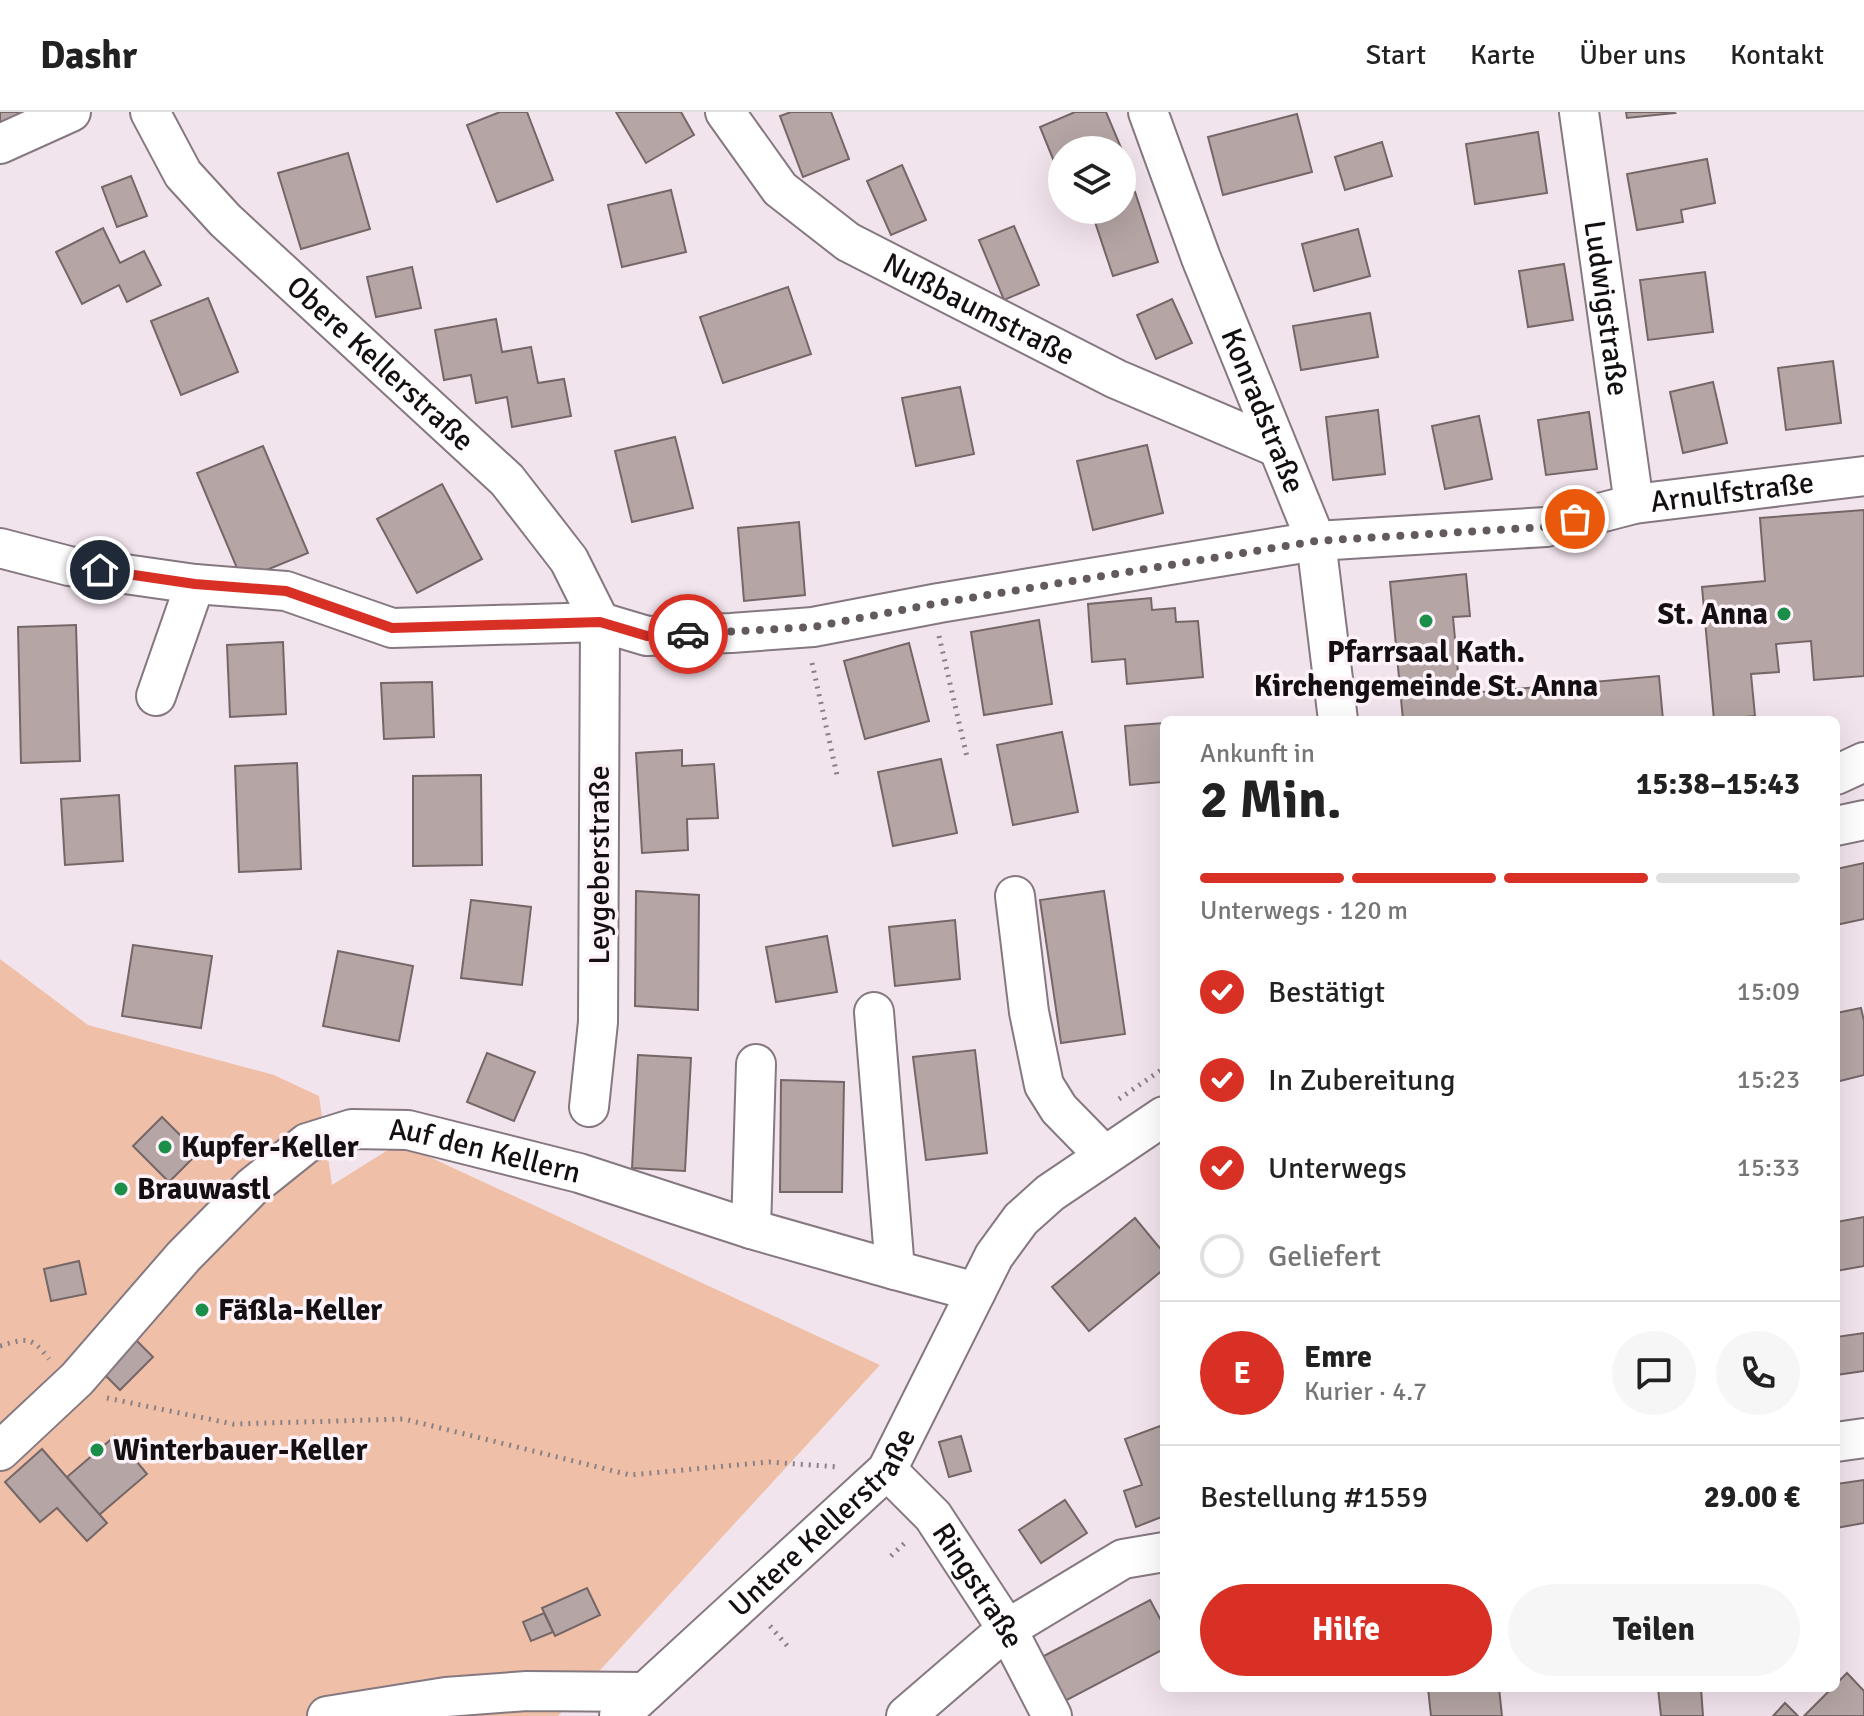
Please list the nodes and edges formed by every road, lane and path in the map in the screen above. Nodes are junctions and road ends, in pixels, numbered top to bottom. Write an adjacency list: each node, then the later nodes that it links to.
1 (71, 112): 6 (street)
2 (150, 112): 13 (street, Obere Kellerstraße)
3 (725, 112): 7 (street, Nußbaumstraße)
4 (1148, 112): 7 (street, Konradstraße)
5 (1579, 112): 9 (street, Ludwigstraße)
6 (0, 144)
7 (1276, 447): 10 (street, Konradstraße)
8 (1864, 476): 9 (street, Arnulfstraße)
9 (1634, 504): 10 (street, Arnulfstraße)
10 (1316, 541): 13 (street, Arnulfstraße); 17 (street, Konradstraße)
11 (0, 548): 12 (street, Arnulfstraße)
12 (195, 584): 13 (street, Arnulfstraße); 16 (street)
13 (600, 622): 27 (street, Leygeberstraße)
14 (941, 647): 18 (path)
15 (812, 665): 21 (path)
16 (156, 696)
17 (1338, 716)
18 (967, 757)
19 (1864, 762): 20 (street)
20 (1840, 773)
21 (837, 775)
22 (1864, 820): 23 (street)
23 (1840, 825)
24 (1015, 896): 29 (street)
25 (874, 1012): 31 (street)
26 (756, 1064): 30 (street)
27 (589, 1107)
28 (1160, 1119): 29 (street, Untere Kellerstraße)
29 (1104, 1155): 32 (street, Untere Kellerstraße)
30 (751, 1229): 31 (street, Auf den Kellern); 34 (street, Auf den Kellern)
31 (895, 1270): 32 (street)
32 (976, 1292): 38 (street, Untere Kellerstraße)
33 (0, 1346): 34 (path)
34 (77, 1379): 37 (street, Auf den Kellern); 38 (path)
35 (1864, 1438): 36 (street)
36 (1840, 1441)
37 (0, 1451)
38 (887, 1470): 40 (street, Ringstraße); 41 (street, Untere Kellerstraße)
39 (1160, 1553): 40 (street)
40 (1007, 1629): 43 (street); 44 (street, Ringstraße)
41 (632, 1704): 42 (street)
42 (327, 1716)
43 (906, 1716)
44 (1052, 1716)

